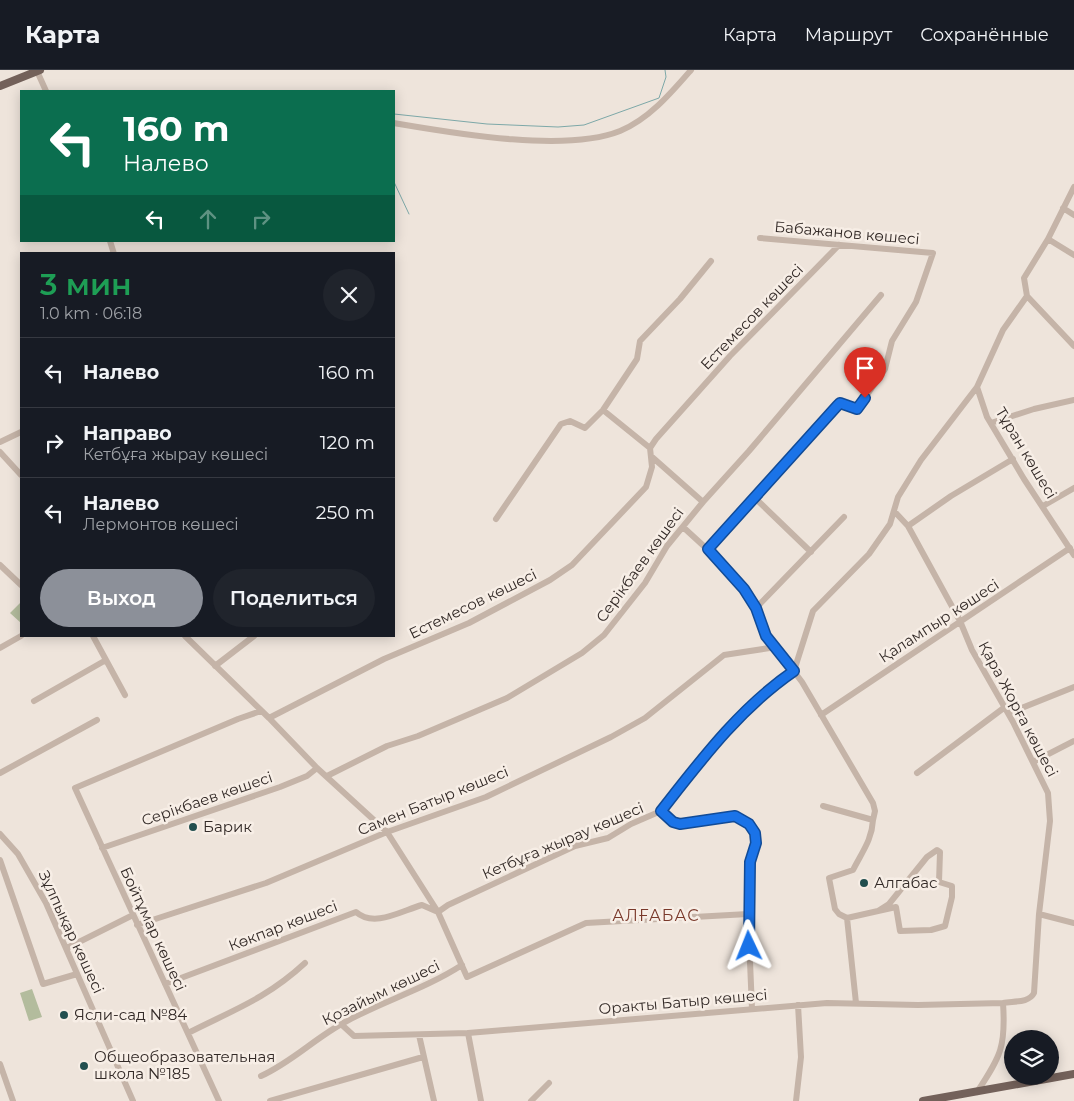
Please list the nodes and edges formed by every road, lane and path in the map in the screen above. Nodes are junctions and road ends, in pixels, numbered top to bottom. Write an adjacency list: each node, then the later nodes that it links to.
1 (38, 70): 3 (main road); 5 (street)
2 (691, 70): 6 (street)
3 (22, 73): 4 (main road)
4 (0, 86)
5 (46, 90)
6 (395, 124)
7 (1074, 187): 8 (street)
8 (1063, 208): 9 (street); 11 (street)
9 (1074, 215)
10 (760, 238): 12 (street, Бабажанов көшесі)
11 (1048, 239): 13 (street); 16 (street)
12 (839, 245): 24 (street, Естемесов көшесі); 30 (street, Бабажанов көшесі)
13 (1074, 255)
14 (711, 261): 20 (street)
15 (881, 296): 31 (street, Серікбаев көшесі)
16 (1027, 296): 17 (street); 18 (street)
17 (1074, 346)
18 (977, 387): 21 (street, Тұран көшесі); 33 (street)
19 (1074, 400): 21 (street)
20 (603, 410): 24 (street); 35 (street)
21 (991, 423): 27 (street, Тұран көшесі)
22 (20, 432): 23 (street)
23 (0, 442)
24 (650, 448): 26 (street, Естемесов көшесі)
25 (0, 452): 28 (street)
26 (651, 456): 31 (street); 62 (street, Естемесов көшесі)
27 (1012, 459): 32 (street, Тұран көшесі); 36 (street)
28 (20, 474)
29 (1074, 488): 32 (street)
30 (754, 497): 39 (street); 40 (street)
31 (703, 502): 37 (street, Серікбаев көшесі)
32 (1043, 506): 38 (street, Тұран көшесі)
33 (894, 511): 36 (street, Қара Жорға көшесі); 54 (street)
34 (844, 516): 40 (street)
35 (496, 519)
36 (908, 526): 45 (street, Қара Жорға көшесі)
37 (683, 527): 39 (street); 69 (street, Серікбаев көшесі)
38 (1070, 548): 41 (street, Тұран көшесі); 45 (street, Қалампыр көшесі)
39 (708, 549): 44 (street)
40 (811, 552): 44 (street)
41 (1074, 555)
42 (0, 565): 43 (street)
43 (20, 584)
44 (756, 608): 50 (street)
45 (960, 621): 58 (street, Қара Жорға көшесі); 61 (street, Қалампыр көшесі)
46 (20, 637): 51 (street)
47 (94, 637): 52 (street)
48 (186, 637): 53 (street)
49 (253, 637): 53 (street)
50 (776, 647): 54 (street); 73 (street, Самен Батыр көшесі)
51 (0, 648)
52 (106, 660): 56 (street); 57 (street)
53 (215, 666): 59 (street)
54 (794, 671): 61 (street); 71 (street, Кетбұға жырау көшесі)
55 (1074, 687): 60 (street)
56 (126, 695)
57 (34, 701)
58 (1005, 706): 60 (street, Қара Жорға көшесі); 68 (street)
59 (261, 711): 62 (street); 75 (street, Бойтұмар көшесі)
60 (1009, 713): 65 (street, Қара Жорға көшесі)
61 (821, 714): 72 (street)
62 (269, 718): 66 (street)
63 (97, 720): 67 (street)
64 (1074, 741): 65 (street)
65 (1033, 762): 80 (street, Қара Жорға көшесі)
66 (317, 768): 69 (street); 75 (street, Серікбаев көшесі)
67 (0, 773)
68 (917, 773)
69 (327, 776): 73 (street)
70 (824, 806): 72 (street)
71 (661, 811): 78 (street, Кетбұға жырау көшесі); 79 (street)
72 (873, 820): 82 (street)
73 (387, 832): 78 (street); 84 (street, Самен Батыр көшесі)
74 (0, 834): 85 (street, Зұлпықар көшесі)
75 (102, 848): 81 (street, Бойтұмар көшесі)
76 (0, 860): 88 (street)
77 (878, 911): 77 (street); 82 (street)
78 (438, 912): 87 (street); 89 (street, Көкпар көшесі)
79 (748, 914): 87 (street); 94 (street)
80 (1039, 914): 83 (street); 90 (street, Қара Жорға көшесі)
81 (132, 915): 84 (street, Бойтұмар көшесі); 85 (street)
82 (847, 918): 91 (street)
83 (1074, 923)
84 (137, 925): 89 (street, Бойтұмар көшесі)
85 (67, 948): 88 (street, Зұлпықар көшесі)
86 (305, 963): 96 (street)
87 (462, 965): 95 (street, Қозайым көшесі)
88 (78, 974): 106 (street, Зұлпықар көшесі)
89 (164, 984): 96 (street, Бойтұмар көшесі)
90 (1032, 997): 92 (street, Оракты Батыр көшесі)
91 (856, 1003): 92 (street, Оракты Батыр көшесі); 93 (street, Оракты Батыр көшесі)
92 (1003, 1003): 104 (street)
93 (798, 1005): 94 (street, Оракты Батыр көшесі); 112 (street)
94 (752, 1009): 97 (street, Оракты Батыр көшесі)
95 (341, 1024): 98 (street, Оракты Батыр көшесі); 102 (street, Қозайым көшесі)
96 (188, 1033): 107 (street, Бойтұмар көшесі)
97 (468, 1033): 98 (street, Оракты Батыр көшесі); 110 (street)
98 (419, 1035): 99 (street)
99 (423, 1058): 108 (street); 109 (street)
100 (0, 1064): 105 (street)
101 (1074, 1074): 104 (main road)
102 (261, 1076)
103 (549, 1083): 111 (street)
104 (977, 1092): 113 (main road)
105 (13, 1101)
106 (133, 1101)
107 (220, 1101)
108 (270, 1101)
109 (434, 1101)
110 (481, 1101)
111 (531, 1101)
112 (796, 1101)
113 (923, 1101)

